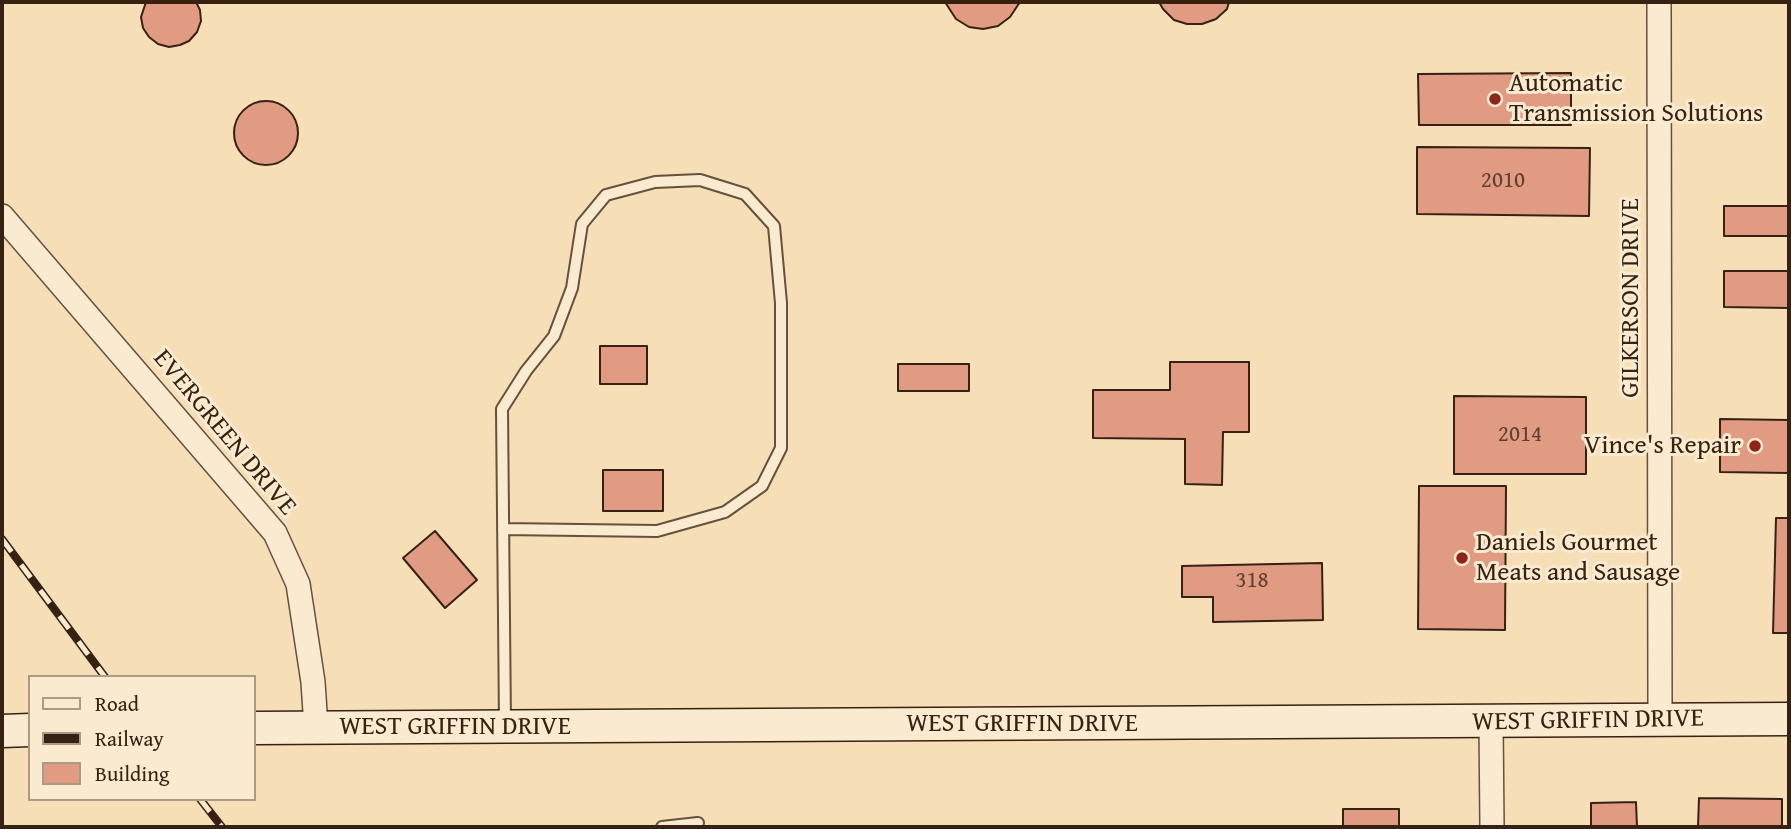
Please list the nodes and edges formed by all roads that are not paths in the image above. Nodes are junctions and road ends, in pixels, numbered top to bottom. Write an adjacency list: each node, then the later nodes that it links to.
1 (1659, 2): 5 (street, GILKERSON DRIVE)
2 (2, 216): 7 (street, EVERGREEN DRIVE)
3 (503, 529): 3 (lane); 8 (lane)
4 (1789, 719): 5 (main road, WEST GRIFFIN DRIVE)
5 (1660, 720): 6 (main road, WEST GRIFFIN DRIVE)
6 (1491, 722): 8 (main road, WEST GRIFFIN DRIVE); 14 (street)
7 (316, 727): 8 (main road, WEST GRIFFIN DRIVE); 9 (main road, WEST GRIFFIN DRIVE)
8 (505, 727)
9 (256, 728)
10 (28, 730): 11 (main road)
11 (2, 731)
12 (698, 823): 13 (lane)
13 (662, 827)
14 (1492, 827)

